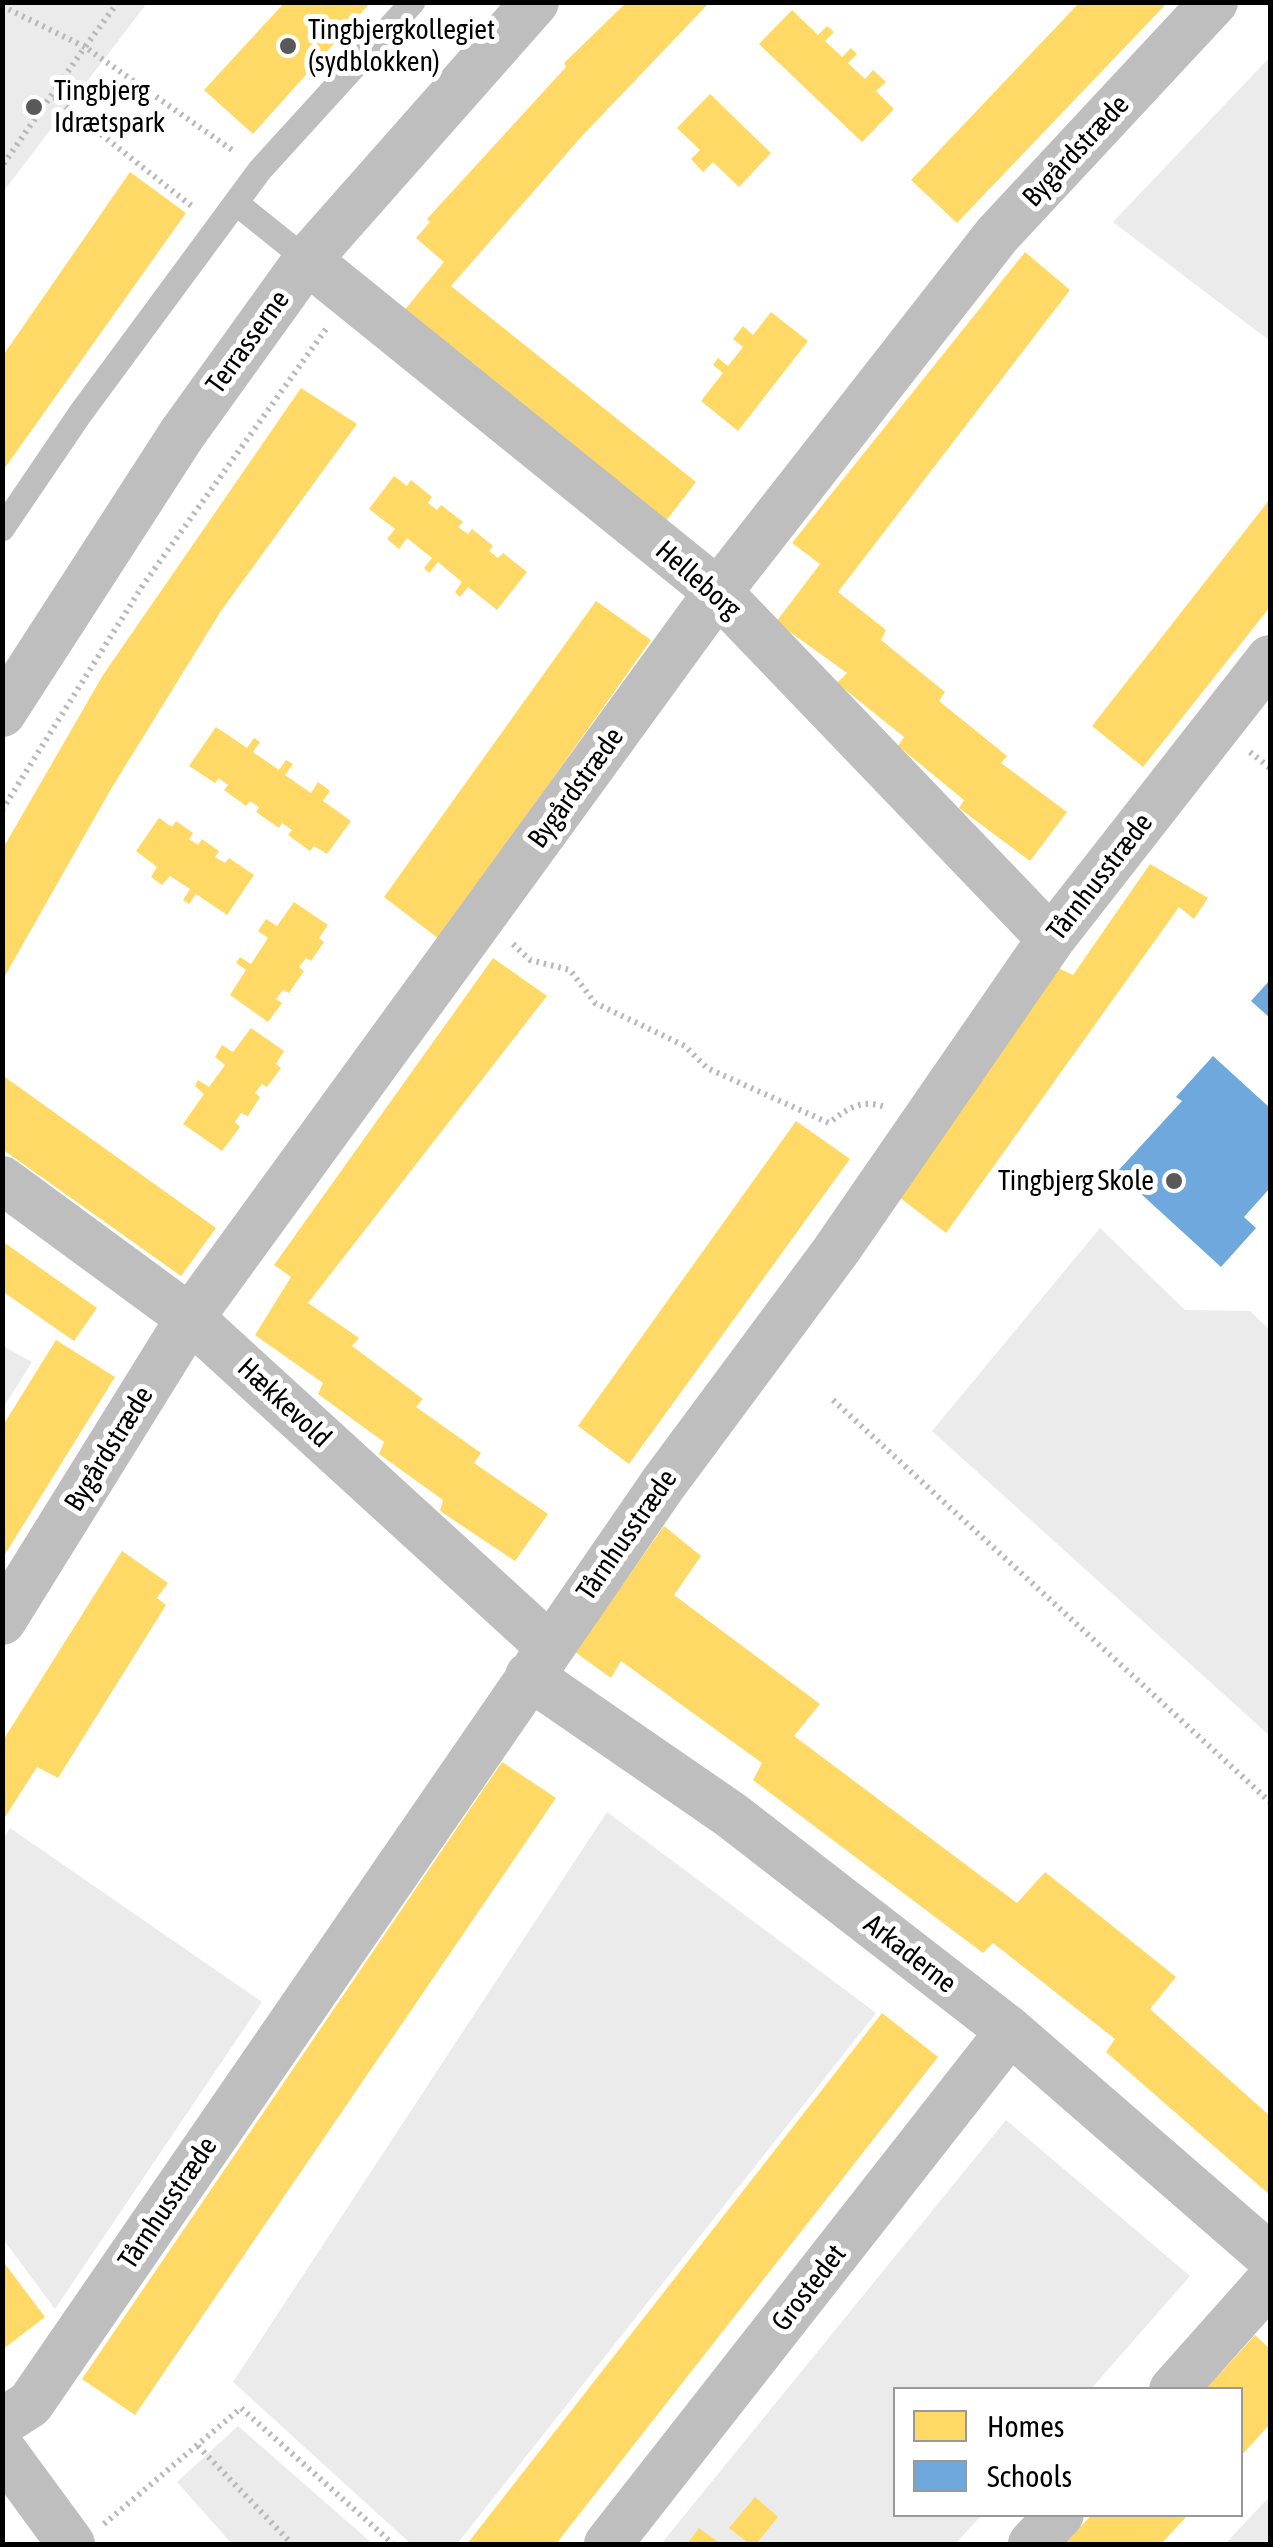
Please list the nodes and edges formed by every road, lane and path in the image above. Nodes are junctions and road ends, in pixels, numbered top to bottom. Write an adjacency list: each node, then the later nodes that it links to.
1 (118, 2): 6 (path)
2 (413, 2): 9 (lane)
3 (535, 2): 12 (street, Terrasserne)
4 (1214, 2): 15 (street, Bygårdstræde)
5 (2, 6): 6 (path)
6 (85, 47): 7 (path); 9 (path)
7 (54, 97): 8 (path); 11 (path)
8 (2, 166)
9 (260, 170): 10 (lane)
10 (236, 203): 11 (lane); 12 (lane)
11 (218, 227): 14 (lane)
12 (308, 260): 13 (street, Helleborg); 17 (street, Terrasserne)
13 (350, 296): 15 (street, Helleborg); 18 (path)
14 (2, 530)
15 (718, 592): 19 (street, Bygårdstræde); 20 (street, Helleborg)
16 (1270, 659): 20 (street, Tårnhusstræde)
17 (2, 713)
18 (2, 810)
19 (482, 917): 21 (path); 23 (street, Bygårdstræde)
20 (1051, 939): 21 (street, Tårnhusstræde)
21 (925, 1122): 26 (street, Tårnhusstræde)
22 (2, 1180): 23 (street, Hækkevold)
23 (190, 1318): 25 (street, Bygårdstræde); 26 (street, Hækkevold)
24 (833, 1400): 27 (path)
25 (2, 1621)
26 (539, 1661): 28 (street, Arkaderne); 32 (street, Tårnhusstræde)
27 (1270, 1802)
28 (1010, 2030): 29 (street, Arkaderne); 39 (street, Grostedet)
29 (1270, 2257)
30 (1270, 2282): 31 (street)
31 (1176, 2387)
32 (2, 2422)
33 (198, 2446): 36 (path); 37 (path); 38 (path)
34 (2, 2450): 36 (street)
35 (1057, 2517): 40 (street)
36 (82, 2538)
37 (292, 2544)
38 (393, 2544)
39 (608, 2544)
40 (1032, 2544)

